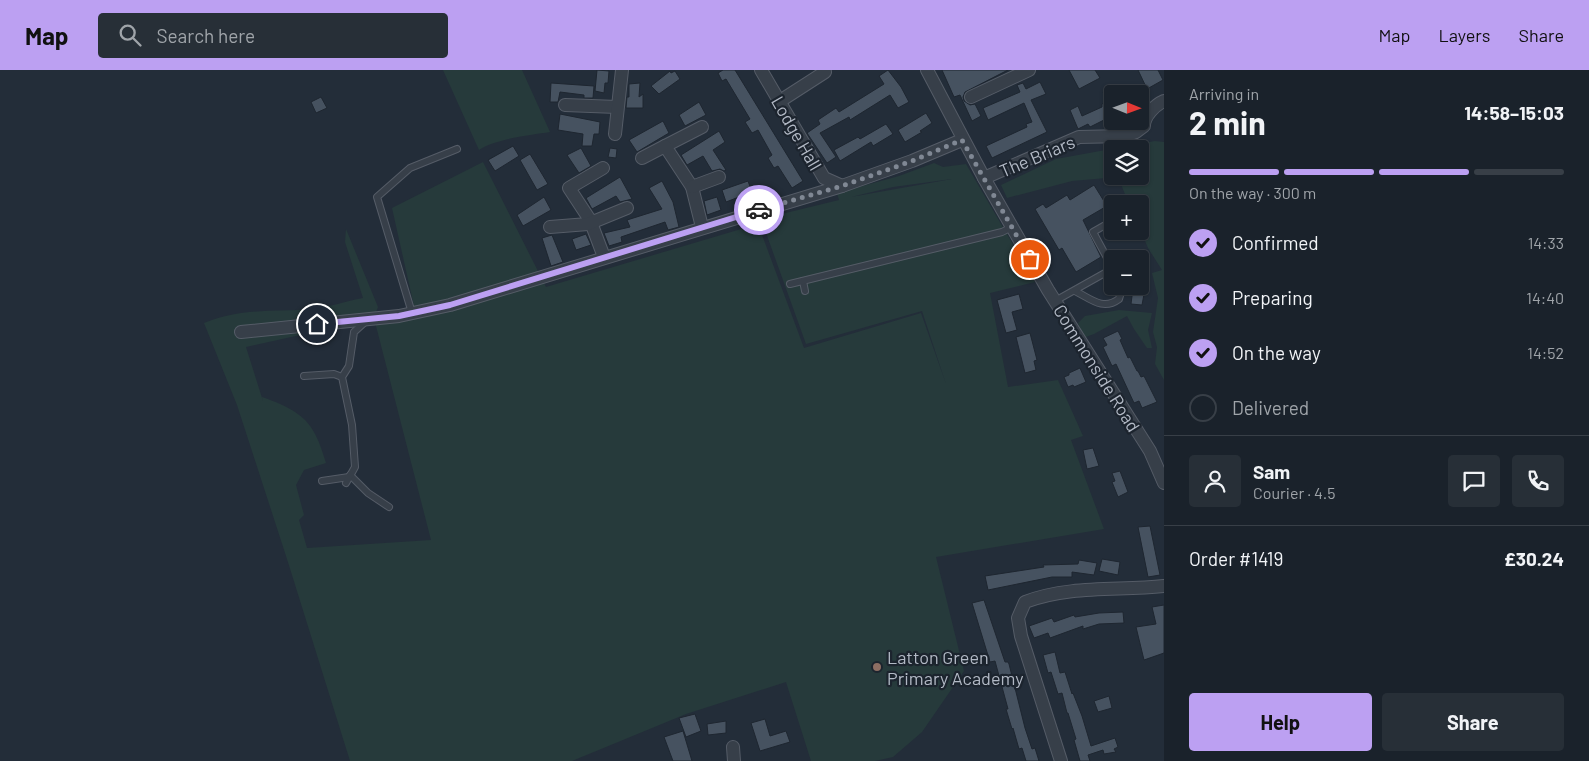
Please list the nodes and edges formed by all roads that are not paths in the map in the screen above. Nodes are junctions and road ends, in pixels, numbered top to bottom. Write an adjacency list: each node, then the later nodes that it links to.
1 (622, 70): 11 (street)
2 (761, 70): 8 (street, Lodge Hall)
3 (927, 70): 14 (street, Commonside Road)
4 (1029, 70): 6 (street)
5 (824, 72): 8 (street)
6 (1005, 75): 7 (street)
7 (971, 97)
8 (780, 101): 21 (street, Lodge Hall)
9 (1164, 101): 20 (street, The Briars)
10 (565, 106): 11 (street)
11 (617, 107): 13 (street)
12 (702, 127): 15 (street)
13 (615, 134)
14 (962, 140): 20 (street, Commonside Road); 21 (street)
15 (665, 146): 17 (street); 22 (street)
16 (457, 149): 38 (lane)
17 (642, 158)
18 (603, 168): 24 (street)
19 (718, 177): 22 (street)
20 (984, 178): 28 (street, Commonside Road)
21 (842, 186): 27 (street)
22 (692, 187): 27 (street)
23 (627, 208): 24 (street)
24 (591, 222): 26 (street); 30 (street)
25 (1104, 226): 29 (lane)
26 (550, 227)
27 (702, 227): 30 (street)
28 (1012, 227): 32 (lane); 37 (street, Commonside Road)
29 (1104, 253)
30 (604, 257): 38 (street)
31 (1104, 273): 35 (lane)
32 (803, 281): 33 (lane); 34 (lane)
33 (790, 284)
34 (805, 291)
35 (1075, 291): 36 (lane); 37 (lane)
36 (1120, 295)
37 (1055, 302): 45 (street, Commonside Road)
38 (412, 313): 39 (street)
39 (367, 319): 40 (street); 42 (lane)
40 (241, 332)
41 (304, 376): 42 (lane)
42 (342, 377): 43 (lane)
43 (348, 478): 44 (lane); 46 (lane)
44 (322, 482)
45 (1164, 483)
46 (389, 507)
47 (1164, 586): 50 (street)
48 (733, 748): 49 (street)
49 (734, 761)
50 (1061, 761)

